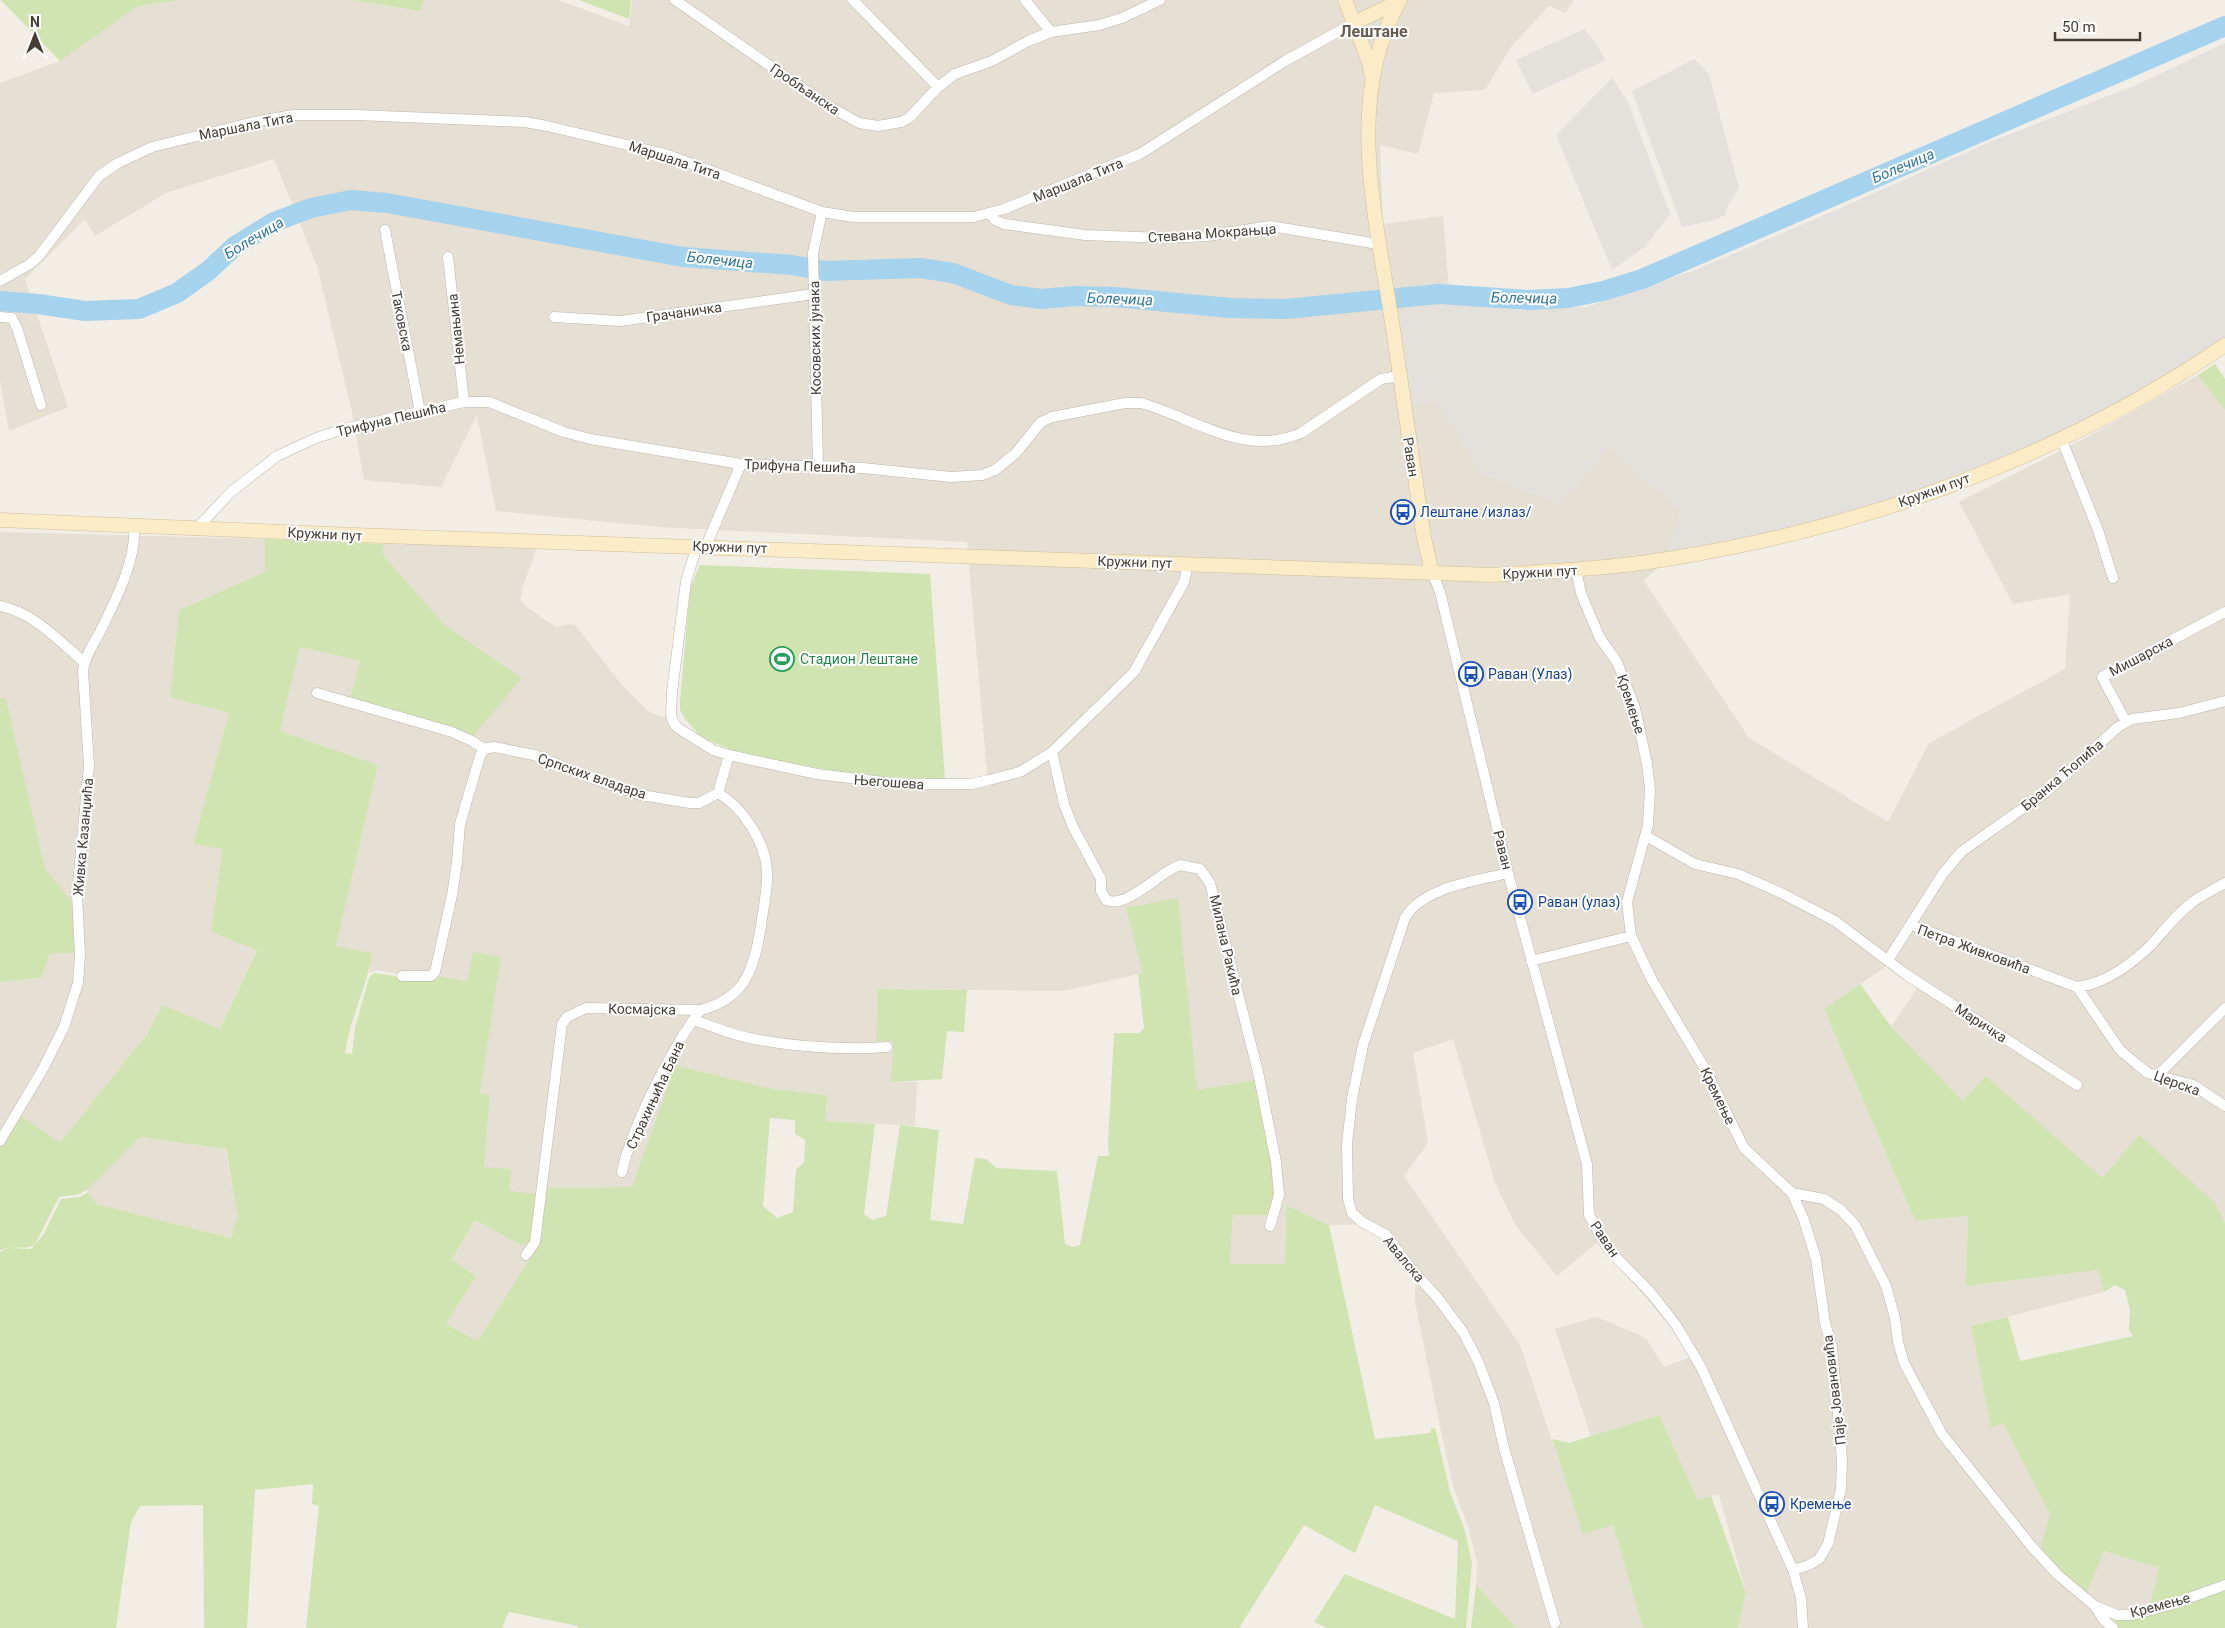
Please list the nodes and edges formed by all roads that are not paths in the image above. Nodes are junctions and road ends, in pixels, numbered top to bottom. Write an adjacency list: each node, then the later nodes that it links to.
1 (675, 0): 10 (street, Гробљанска)
2 (853, 0): 10 (street)
3 (1025, 0): 8 (street)
4 (1160, 0): 8 (street, Гробљанска)
5 (1345, 0): 7 (main road, Раван)
6 (1399, 1): 7 (main road); 9 (main road, Раван)
7 (1354, 23): 9 (main road, Раван); 12 (street, Маршала Тита)
8 (1051, 32): 10 (street, Гробљанска)
9 (1372, 77): 14 (main road, Раван)
10 (938, 87)
11 (822, 212): 12 (street, Маршала Тита); 16 (street, Маршала Тита); 17 (street, Косовских јунака)
12 (991, 214): 14 (street, Стевана Мокрањца)
13 (385, 230): 24 (street, Таковска)
14 (1378, 244): 21 (main road, Раван)
15 (448, 257): 22 (street, Немањина)
16 (0, 281)
17 (814, 294): 19 (street, Грачаничка); 27 (street, Косовских јунака)
18 (0, 317): 23 (street)
19 (554, 317)
20 (2225, 345): 25 (main road, Кружни пут)
21 (1398, 376): 27 (street, Трифуна Пешића); 34 (main road, Раван)
22 (464, 402): 24 (street, Трифуна Пешића); 26 (street, Трифуна Пешића)
23 (41, 405)
24 (420, 412): 30 (street, Трифуна Пешића)
25 (2061, 438): 33 (main road, Кружни пут); 35 (street)
26 (741, 464): 27 (street, Трифуна Пешића); 31 (street, Његошева)
27 (818, 466)
28 (0, 520): 29 (main road, Кружни пут)
29 (134, 525): 30 (main road, Кружни пут); 38 (street, Живка Казанџића)
30 (197, 528): 31 (main road, Кружни пут)
31 (701, 546): 32 (main road, Кружни пут); 44 (street, Његошева)
32 (1188, 564): 34 (main road, Кружни пут); 43 (street, Његошева)
33 (1576, 570): 34 (main road, Кружни пут); 46 (street, Кремење)
34 (1432, 572): 47 (street, Раван)
35 (2113, 578)
36 (0, 606): 38 (street)
37 (2225, 612): 41 (street, Мишарска)
38 (84, 662): 62 (street, Живка Казанџића)
39 (317, 693): 42 (street)
40 (2225, 701): 41 (street, Бранка Ћопића)
41 (2126, 722): 49 (street, Бранка Ћопића)
42 (484, 750): 45 (street, Српских владара); 53 (street)
43 (1052, 752): 44 (street, Његошева); 65 (street, Милана Ракића)
44 (728, 755): 45 (street)
45 (718, 793): 56 (street, Космајска)
46 (1646, 836): 50 (street, Кремење); 51 (street)
47 (1508, 873): 52 (street, Раван); 70 (street, Авалска)
48 (2225, 883): 54 (street)
49 (1911, 925): 51 (street, Петра Живковића); 54 (street, Петра Живковића)
50 (1632, 936): 52 (street); 64 (street, Кремење)
51 (1888, 960): 60 (street, Маричка)
52 (1531, 961): 67 (street, Раван)
53 (402, 976)
54 (2077, 987): 59 (street, Церска)
55 (2225, 1008): 59 (street)
56 (701, 1010): 57 (street, Страхињића Бана); 66 (street, Космајска)
57 (694, 1020): 58 (street); 63 (street, Страхињића Бана)
58 (888, 1047)
59 (2159, 1074): 61 (street, Церска)
60 (2076, 1084)
61 (2225, 1106)
62 (0, 1141)
63 (622, 1172)
64 (1792, 1193): 67 (street, Паје Јовановића); 69 (street, Кремење)
65 (1270, 1226)
66 (526, 1255)
67 (1793, 1570): 71 (street, Раван)
68 (2225, 1585): 69 (street, Кремење)
69 (2095, 1606): 72 (street, Кремење)
70 (1555, 1623)
71 (1803, 1628)
72 (2113, 1628)

